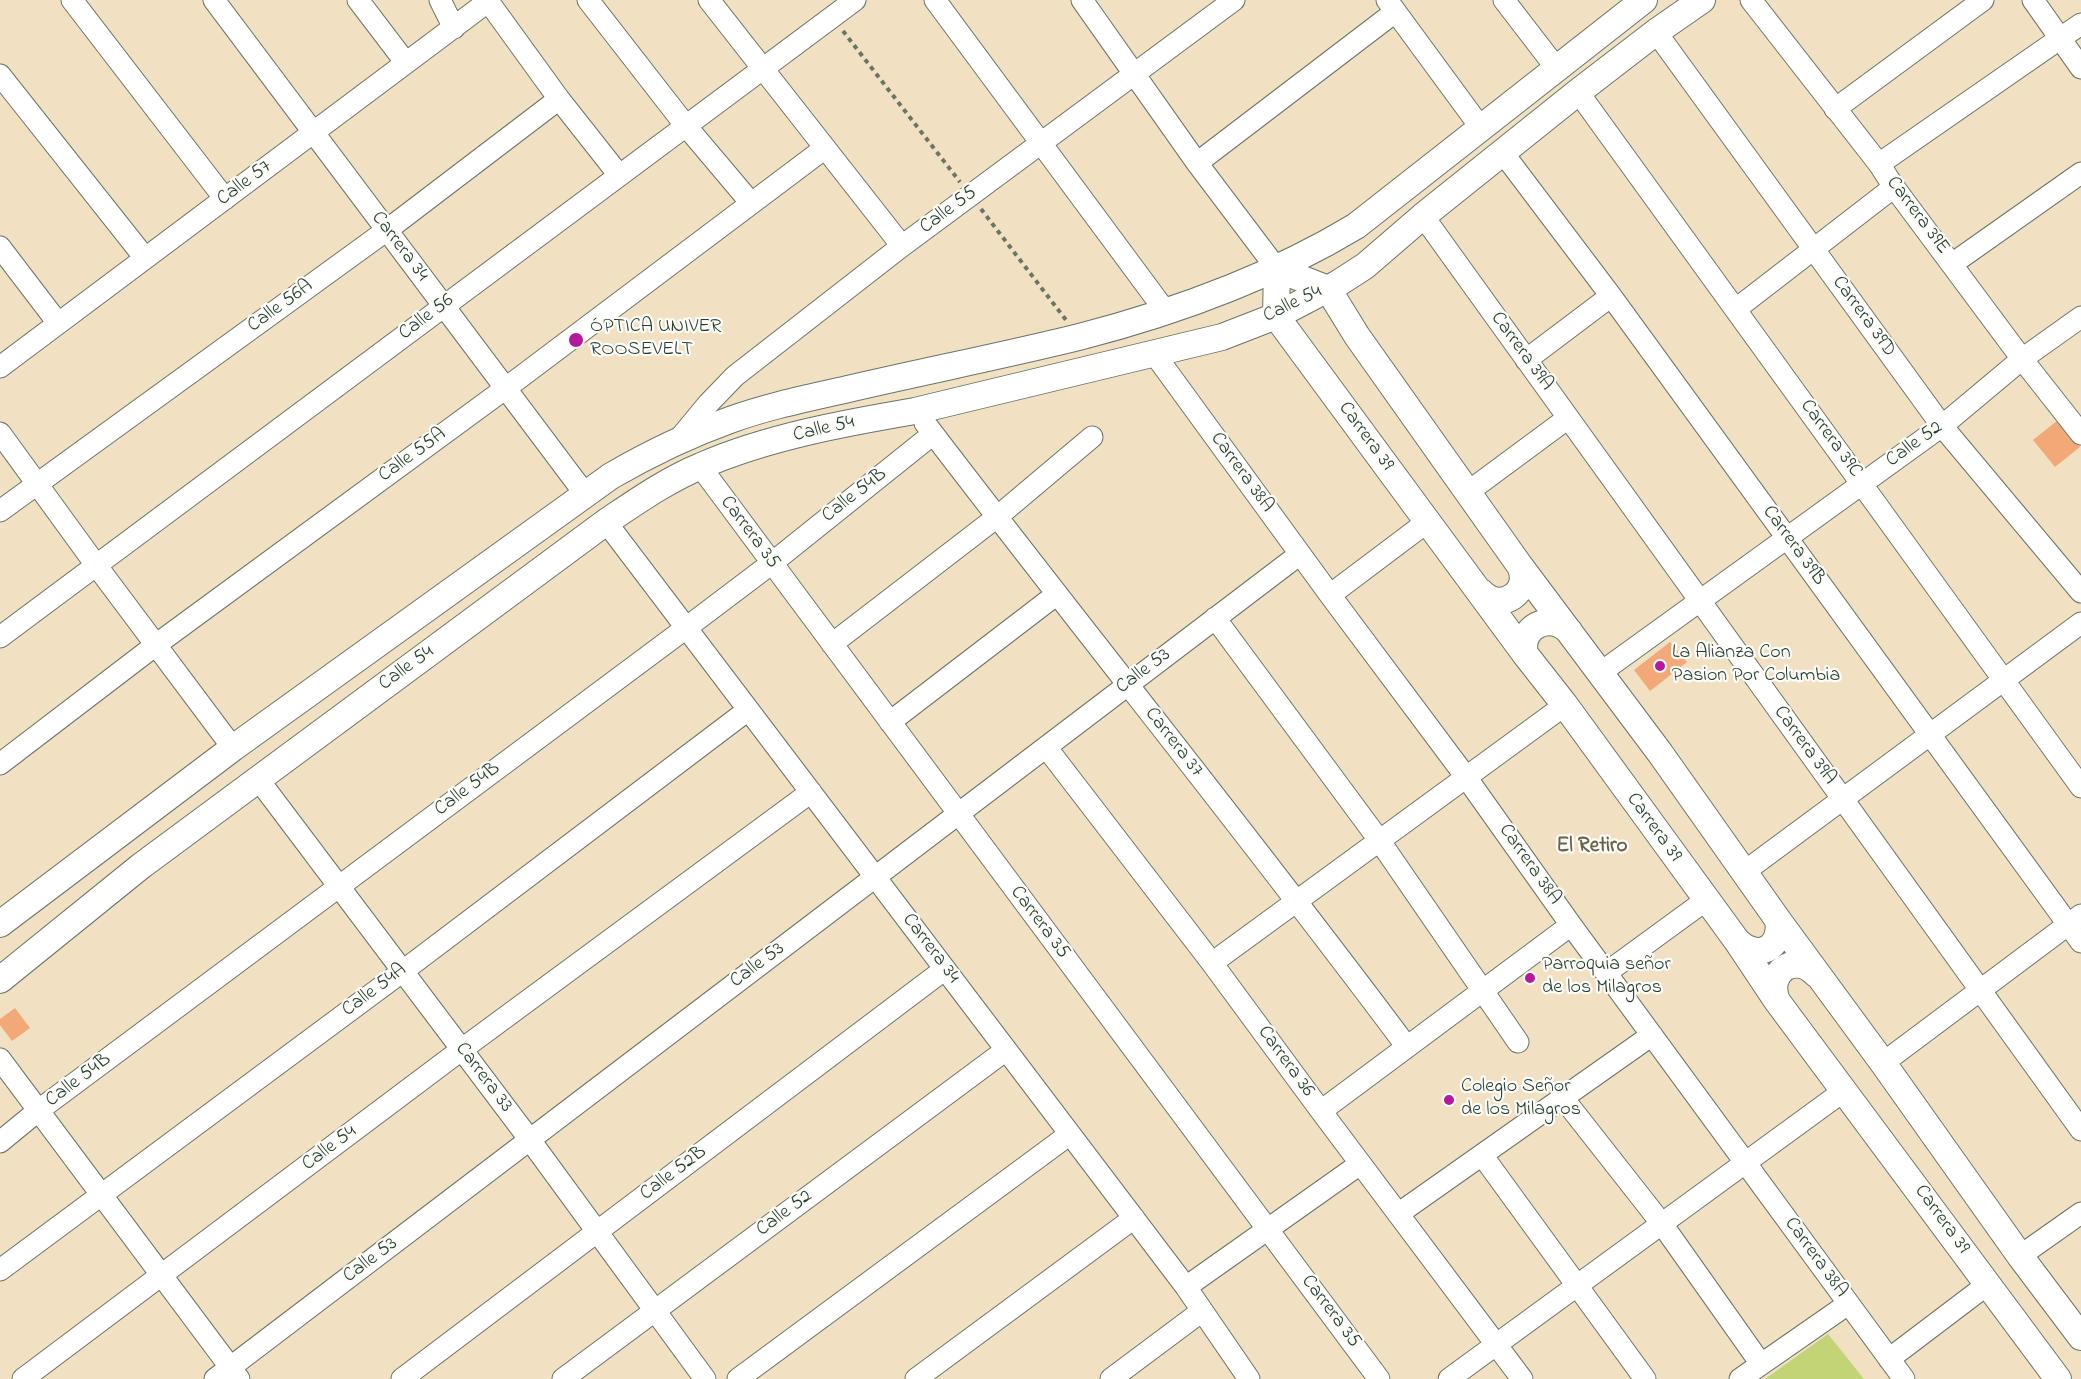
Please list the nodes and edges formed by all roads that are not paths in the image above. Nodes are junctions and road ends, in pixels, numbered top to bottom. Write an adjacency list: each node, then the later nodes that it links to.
1 (72, 0): 43 (street)
2 (214, 0): 34 (street, Carrera 34)
3 (358, 0): 23 (street)
4 (440, 0): 20 (street)
5 (489, 0): 20 (street, Calle 57); 30 (street)
6 (588, 0): 32 (street)
7 (709, 0): 24 (street)
8 (855, 0): 24 (street, Calle 56)
9 (935, 0): 35 (street)
10 (1082, 0): 27 (street)
11 (1234, 0): 27 (street, Calle 55)
12 (1504, 0): 26 (street)
13 (1702, 0): 21 (main road, Calle 54)
14 (1751, 0): 31 (street, Carrera 39E)
15 (1983, 0): 31 (street)
16 (2033, 0): 22 (street)
17 (1633, 3): 26 (main road, Calle 54)
18 (1391, 6): 33 (street); 38 (street)
19 (2081, 24): 22 (street)
20 (454, 28): 23 (street, Calle 57)
21 (1656, 32): 29 (main road, Calle 54); 49 (street, Carrera 39D)
22 (2061, 38): 25 (street); 39 (street)
23 (406, 63): 34 (street, Calle 57)
24 (763, 68): 32 (street, Calle 56); 36 (street)
25 (2081, 68)
26 (1557, 69): 33 (main road, Calle 54)
27 (1134, 74): 35 (street, Calle 55); 38 (street)
28 (0, 75): 50 (street)
29 (1578, 92): 37 (main road, Calle 54); 57 (street, Carrera 39C)
30 (559, 99): 41 (street); 46 (street, Calle 56A)
31 (1835, 110): 39 (street, Carrera 39E)
32 (686, 126): 41 (street, Calle 56); 44 (street)
33 (1481, 128): 53 (main road, Calle 54)
34 (313, 132): 43 (street, Calle 57); 46 (street, Carrera 34)
35 (1041, 143): 47 (street, Calle 55); 58 (street)
36 (825, 148): 44 (street, Calle 55A); 47 (street)
37 (1503, 153): 45 (main road, Calle 54); 55 (street, Carrera 39B)
38 (1197, 163): 53 (street)
39 (1879, 164): 42 (street, Carrera 39E)
40 (2081, 172): 51 (street)
41 (619, 175): 56 (street, Calle 56)
42 (1894, 187): 49 (street); 51 (street, Carrera 39E)
43 (225, 199): 50 (street, Calle 57)
44 (752, 203): 69 (street, Calle 55A)
45 (1423, 216): 52 (main road, Calle 54); 67 (street, Carrera 39A)
46 (387, 230): 56 (street, Carrera 34); 79 (street, Calle 56A)
47 (902, 246): 77 (street, Calle 55)
48 (0, 247): 61 (street)
49 (1814, 250): 57 (street); 72 (street, Carrera 39D)
50 (145, 258): 61 (street, Calle 57)
51 (1952, 264): 66 (street, Carrera 39E)
52 (1365, 266): 54 (main road, Calle 54); 62 (main road)
53 (1277, 268): 54 (main road); 58 (main road, Calle 54); 59 (main road)
54 (1328, 289): 59 (main road, Calle 54); 62 (main road)
55 (1611, 296): 67 (street); 87 (street, Carrera 39B)
56 (444, 306): 69 (street, Carrera 34); 90 (street, Calle 56)
57 (1736, 309): 80 (street, Carrera 39C)
58 (1166, 312): 77 (main road, Calle 54)
59 (1276, 316): 63 (main road, Calle 54); 65 (main road, Carrera 39)
60 (2081, 317): 66 (street, Calle 52)
61 (58, 323): 68 (street, Calle 57)
62 (1357, 336): 81 (main road)
63 (1221, 337): 64 (main road, Calle 54); 65 (main road)
64 (1154, 352): 70 (main road, Calle 54); 88 (street, Carrera 38A)
65 (1305, 356): 86 (main road, Carrera 39)
66 (2022, 359): 72 (street, Calle 52); 75 (street, Carrera 39E)
67 (1526, 360): 71 (street, Carrera 39A)
68 (0, 367)
69 (506, 388): 82 (street, Carrera 34); 102 (street, Calle 55A)
70 (915, 411): 74 (street, Carrera 37); 78 (main road, Calle 54)
71 (1568, 418): 81 (street); 96 (street, Carrera 39A)
72 (1942, 426): 80 (street, Calle 52); 93 (street, Carrera 39D)
73 (0, 433): 79 (street)
74 (933, 434): 84 (street, Carrera 37); 89 (street, Calle 54B)
75 (2081, 434)
76 (1092, 437): 84 (street)
77 (679, 440): 82 (main road, Calle 54)
78 (700, 466): 85 (main road, Calle 54); 89 (street, Carrera 35)
79 (37, 484): 83 (street, Calle 56A); 90 (street)
80 (1862, 484): 87 (street, Calle 52); 106 (street, Carrera 39C)
81 (1468, 492): 91 (main road)
82 (585, 494): 113 (main road, Calle 54)
83 (0, 511)
84 (997, 517): 94 (street, Carrera 37); 103 (street)
85 (606, 522): 99 (street, Carrera 34); 116 (main road, Calle 54)
86 (1427, 522): 92 (main road, Carrera 39); 95 (street)
87 (1787, 538): 96 (street, Calle 52); 111 (street, Carrera 39B)
88 (1300, 554): 95 (street, Carrera 38A); 97 (street, Calle 53)
89 (772, 563): 99 (street, Calle 54B); 103 (street, Carrera 35)
90 (96, 565): 101 (street, Calle 56); 102 (street)
91 (1520, 566): 92 (main road); 100 (main road)
92 (1481, 592): 104 (main road, Carrera 39)
93 (2081, 592)
94 (1057, 594): 107 (street, Carrera 37); 110 (street)
95 (1330, 594): 115 (street, Carrera 38A)
96 (1700, 601): 105 (street, Calle 52); 119 (street, Carrera 39A)
97 (1215, 618): 107 (street, Calle 53); 121 (street)
98 (2081, 623): 106 (street)
99 (686, 628): 109 (street, Carrera 34); 124 (street, Calle 54B)
100 (1569, 631): 104 (main road); 105 (main road)
101 (0, 637)
102 (157, 644): 113 (street); 114 (street, Calle 55A)
103 (832, 644): 110 (street, Carrera 35)
104 (1525, 654): 108 (main road, Carrera 39)
105 (1600, 673): 122 (main road)
106 (2004, 680): 111 (street); 117 (street, Carrera 39C)
107 (1127, 685): 112 (street, Calle 53); 125 (street, Carrera 37)
108 (1565, 705): 115 (street); 126 (main road, Carrera 39)
109 (748, 710): 118 (street, Carrera 34); 135 (street, Calle 54A)
110 (891, 722): 120 (street, Carrera 35)
111 (1930, 734): 119 (street); 128 (street, Carrera 39B)
112 (1046, 747): 120 (street, Calle 53); 133 (street, Carrera 36)
113 (233, 748): 129 (main road, Calle 54)
114 (0, 764)
115 (1466, 777): 121 (street); 130 (street, Carrera 38A)
116 (258, 779): 124 (street, Carrera 33); 138 (main road, Calle 54)
117 (2081, 787)
118 (811, 792): 123 (street, Carrera 34); 145 (street, Calle 54)
119 (1842, 799): 122 (street); 140 (street, Carrera 39A)
120 (958, 814): 123 (street, Calle 53); 165 (street, Carrera 35)
121 (1379, 840): 125 (street); 139 (street)
122 (1744, 872): 127 (main road)
123 (875, 877): 134 (street, Carrera 34); 155 (street, Calle 53)
124 (339, 886): 135 (street, Carrera 33); 151 (street, Calle 54B)
125 (1297, 900): 133 (street); 144 (street, Carrera 37)
126 (1706, 900): 131 (main road, Carrera 39); 136 (street)
127 (1778, 920): 131 (main road); 137 (main road)
128 (2075, 920): 132 (street, Carrera 39B); 140 (street)
129 (0, 924)
130 (1571, 925): 136 (street, Carrera 38A); 139 (street)
131 (1737, 941): 141 (main road, Carrera 39)
132 (2081, 942)
133 (1212, 963): 152 (street, Carrera 36)
134 (945, 969): 146 (street, Carrera 34); 166 (street, Calle 52B)
135 (403, 971): 145 (street, Carrera 33); 160 (street, Calle 54A)
136 (1606, 973): 142 (street, Carrera 38A)
137 (1816, 974): 141 (main road); 148 (main road)
138 (0, 980)
139 (1484, 990): 143 (street); 144 (street)
140 (1980, 990): 148 (street); 153 (street, Carrera 39A)
141 (1777, 1001): 149 (main road, Carrera 39)
142 (1652, 1035): 150 (street); 158 (street, Carrera 38A)
143 (1518, 1042)
144 (1407, 1047): 152 (street)
145 (461, 1050): 155 (street, Carrera 33); 169 (street, Calle 54)
146 (1006, 1050): 154 (street, Carrera 34); 174 (street, Calle 52)
147 (0, 1059): 151 (street)
148 (1883, 1063): 167 (main road)
149 (1845, 1090): 158 (street); 170 (main road, Carrera 39)
150 (1563, 1098): 157 (street); 164 (street)
151 (39, 1110): 156 (street, Calle 54B); 160 (street)
152 (1321, 1111): 159 (street, Carrera 36)
153 (2081, 1130)
154 (1070, 1134): 163 (street, Carrera 34); 187 (street)
155 (530, 1140): 166 (street, Carrera 33); 181 (street, Calle 53)
156 (0, 1142)
157 (1482, 1155): 162 (street); 171 (street)
158 (1745, 1163): 164 (street); 173 (street, Carrera 38A)
159 (1360, 1164): 162 (street, Carrera 36); 165 (street)
160 (101, 1194): 168 (street, Calle 54A); 169 (street)
161 (2081, 1213): 167 (street)
162 (1398, 1214): 178 (street, Carrera 36)
163 (1134, 1218): 172 (street, Carrera 34); 188 (street)
164 (1662, 1224): 171 (street); 180 (street)
165 (1268, 1228): 172 (street); 190 (street, Carrera 35)
166 (597, 1232): 174 (street, Carrera 33); 184 (street, Calle 52B)
167 (2020, 1256): 177 (main road)
168 (0, 1270)
169 (162, 1275): 181 (street); 183 (street, Calle 54)
170 (1988, 1284): 176 (main road, Carrera 39); 179 (street)
171 (1577, 1286): 178 (street); 193 (street)
172 (1186, 1287): 175 (street, Carrera 34)
173 (1848, 1304): 179 (street, Carrera 38A); 180 (street)
174 (654, 1311): 185 (street, Calle 52); 186 (street, Carrera 33)
175 (1202, 1311): 182 (street); 189 (street, Carrera 34)
176 (2025, 1334): 196 (main road); 197 (main road, Carrera 39)
177 (2081, 1336)
178 (1496, 1344): 191 (street); 192 (street, Carrera 36)
179 (1889, 1359): 195 (street, Carrera 38A)
180 (1761, 1364): 194 (street)
181 (228, 1375)
182 (1113, 1378)
183 (23, 1379)
184 (402, 1379)
185 (563, 1379)
186 (705, 1379)
187 (738, 1379)
188 (916, 1379)
189 (1249, 1379)
190 (1379, 1379)
191 (1449, 1379)
192 (1522, 1379)
193 (1645, 1379)
194 (1740, 1379)
195 (1904, 1379)
196 (2036, 1379)
197 (2058, 1379)

